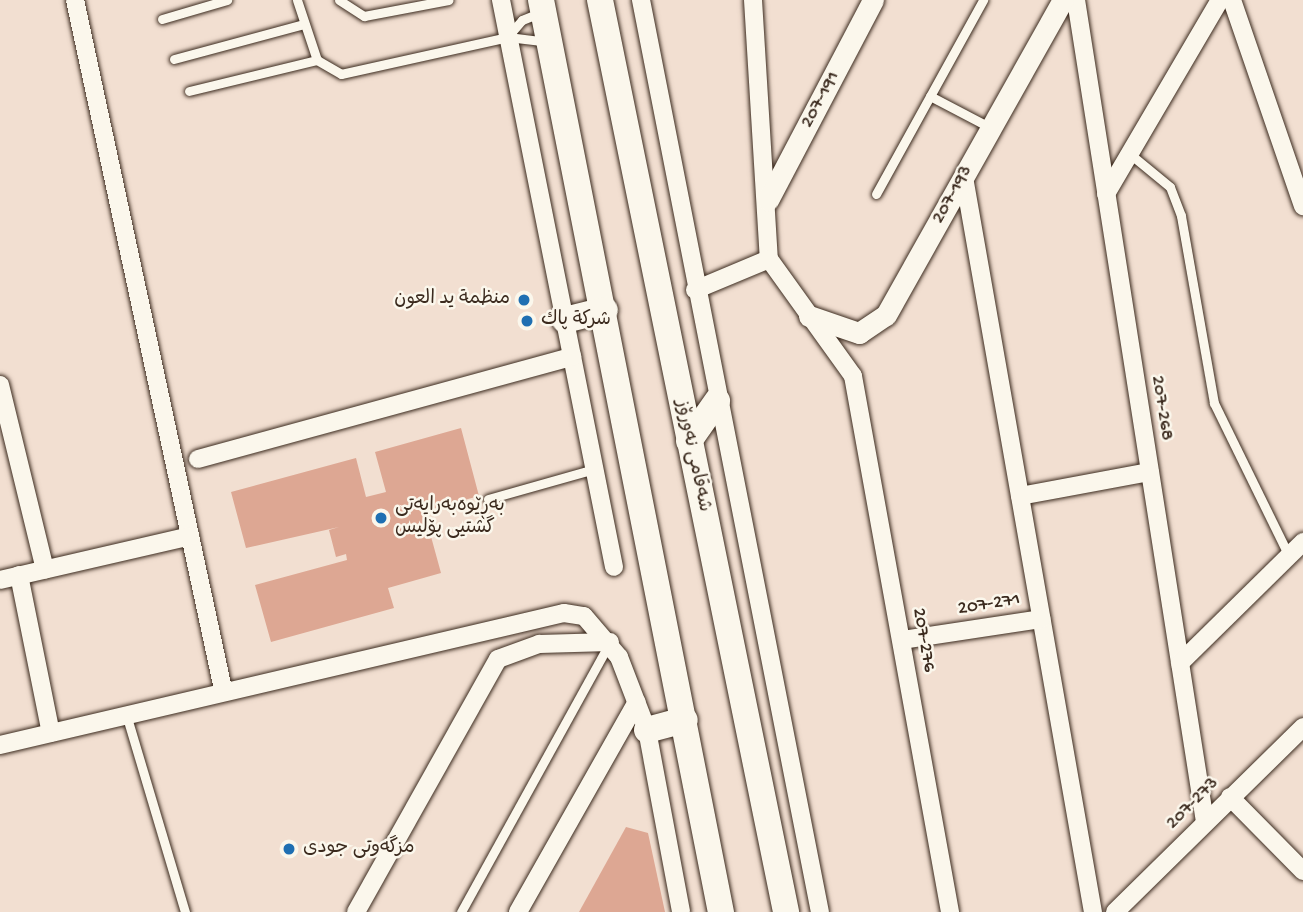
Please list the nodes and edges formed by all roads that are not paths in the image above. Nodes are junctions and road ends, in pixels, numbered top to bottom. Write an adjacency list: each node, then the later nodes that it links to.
1 (75, 0): 46 (street)
2 (227, 0): 17 (lane)
3 (297, 0): 18 (lane)
4 (339, 0): 5 (lane)
5 (449, 0)
6 (501, 0): 19 (street)
7 (600, 0): 40 (main road, شەقامی نەورۆز)
8 (641, 0): 33 (street)
9 (753, 0): 30 (street)
10 (873, 0): 30 (street, 207-191)
11 (983, 0): 24 (lane)
12 (1063, 0): 25 (street, 207-193)
13 (1076, 0): 29 (street, 207-268)
14 (1220, 0): 26 (street)
15 (1232, 0): 31 (street)
16 (542, 6): 19 (lane); 20 (main road)
17 (162, 19)
18 (304, 24): 21 (lane); 22 (lane)
19 (508, 37): 20 (lane); 22 (lane); 36 (street)
20 (549, 41): 34 (main road)
21 (174, 59)
22 (317, 60): 23 (lane)
23 (189, 92)
24 (930, 96): 25 (lane); 28 (lane)
25 (991, 128): 27 (street, 207-193)
26 (1130, 154): 29 (street); 48 (lane)
27 (964, 177): 35 (street, 207-193); 44 (street)
28 (876, 194)
29 (1106, 194): 43 (street, 207-268)
30 (768, 200): 32 (street)
31 (1303, 206)
32 (769, 259): 33 (street); 35 (street)
33 (695, 290): 39 (street)
34 (605, 310): 36 (main road); 60 (main road)
35 (809, 316): 54 (street, 207-276)
36 (565, 320): 37 (street)
37 (572, 357): 41 (street); 42 (street)
38 (0, 385): 50 (street)
39 (717, 401): 40 (main road); 75 (street)
40 (689, 442): 74 (main road, شەقامی نەورۆز)
41 (198, 459)
42 (594, 469): 45 (lane); 49 (street)
43 (1150, 472): 44 (street); 56 (street, 207-268)
44 (1020, 496): 53 (street)
45 (488, 499)
46 (190, 536): 50 (street); 57 (street)
47 (1303, 542): 48 (street)
48 (1289, 556): 56 (street)
49 (614, 567)
50 (45, 570): 51 (street)
51 (19, 575): 52 (street); 63 (street)
52 (0, 580)
53 (1041, 619): 54 (street, 207-271); 77 (street)
54 (902, 640): 76 (street, 207-276)
55 (610, 642): 57 (street); 58 (street); 69 (street); 70 (lane)
56 (1180, 663): 66 (street, 207-268)
57 (223, 690): 59 (street)
58 (637, 702): 62 (street); 71 (street)
59 (126, 714): 63 (street); 68 (lane)
60 (685, 720): 62 (main road); 73 (main road)
61 (1303, 727): 65 (street, 207-273)
62 (647, 730): 72 (street)
63 (51, 733): 64 (street)
64 (0, 745)
65 (1230, 797): 66 (street, 207-273); 67 (street)
66 (1205, 822): 78 (street, 207-273)
67 (1303, 871)
68 (186, 912)
69 (356, 912)
70 (461, 912)
71 (518, 912)
72 (681, 912)
73 (721, 912)
74 (786, 912)
75 (820, 912)
76 (950, 912)
77 (1093, 912)
78 (1115, 912)

